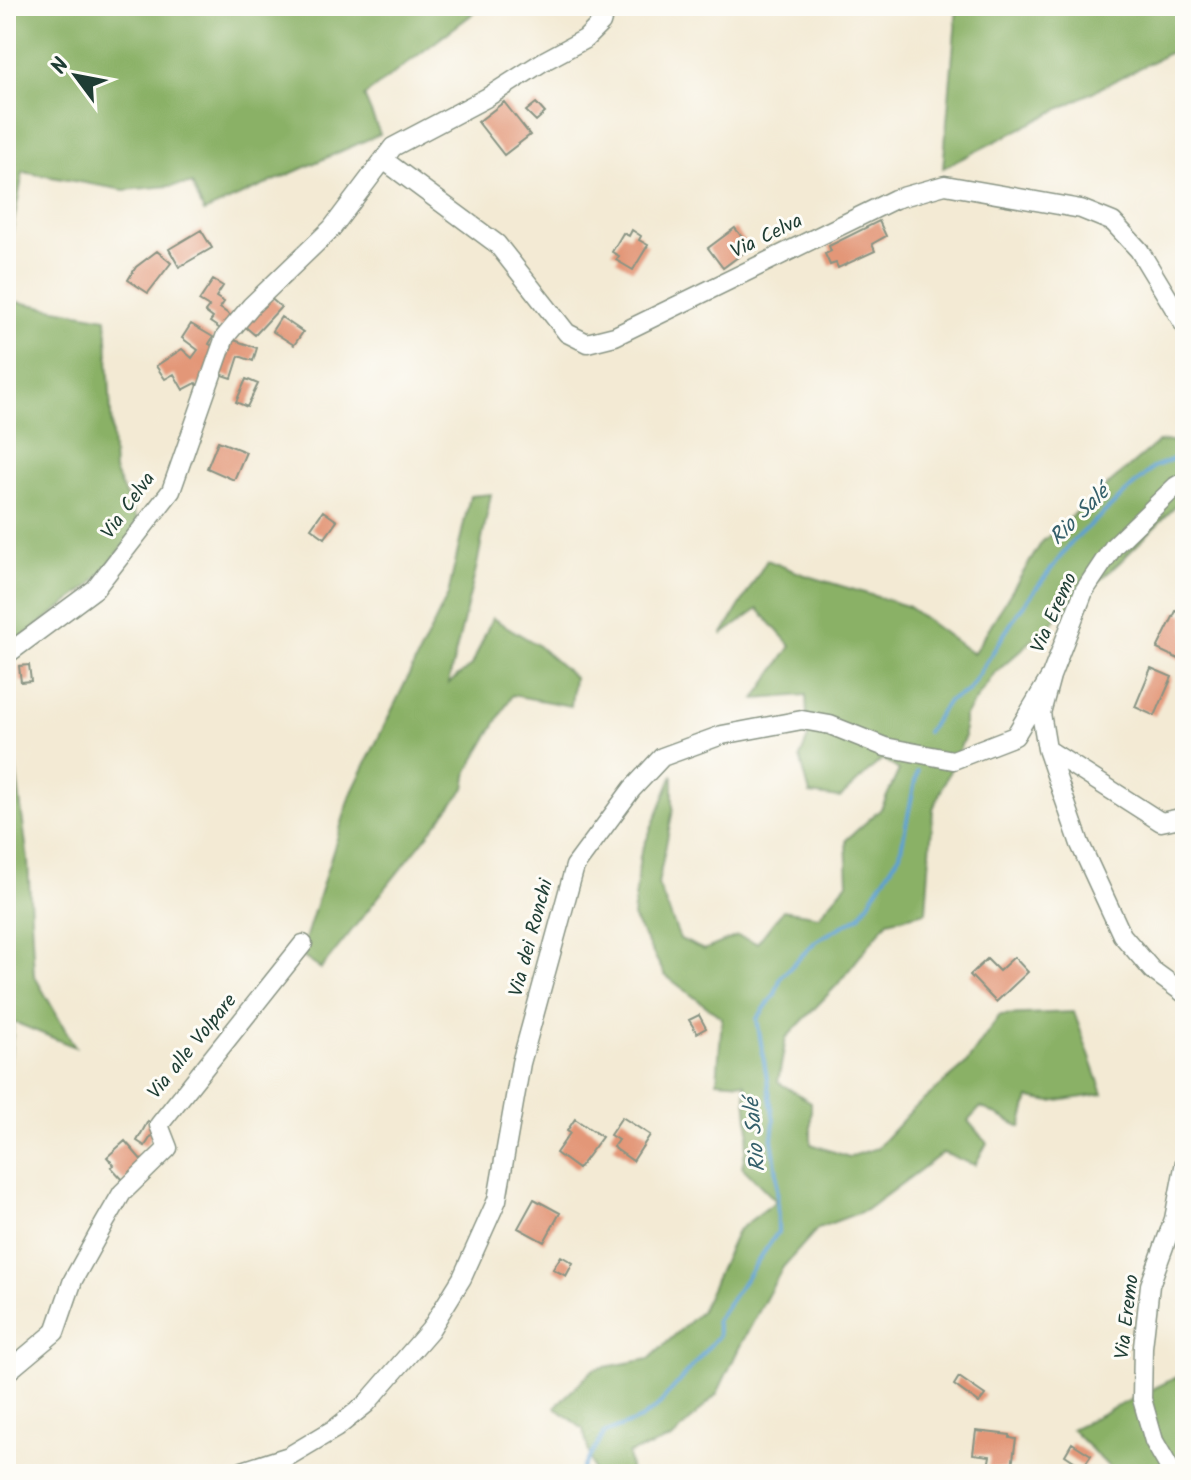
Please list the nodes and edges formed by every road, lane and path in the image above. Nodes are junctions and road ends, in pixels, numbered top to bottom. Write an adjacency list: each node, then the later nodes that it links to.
1 (606, 6): 2 (street, Via Celva)
2 (385, 161): 3 (street, Via Celva); 5 (street, Via Celva)
3 (1185, 326)
4 (1185, 481): 6 (street, Via Eremo)
5 (6, 655)
6 (1051, 676): 7 (street, Via Eremo); 13 (street, Via dei Ronchi)
7 (1047, 749): 8 (street); 10 (street, Via Eremo)
8 (1185, 817)
9 (303, 944): 12 (street, Via alle Volpare)
10 (1185, 994)
11 (1185, 1162): 14 (street, Via Eremo)
12 (6, 1373)
13 (233, 1474)
14 (1173, 1474)

